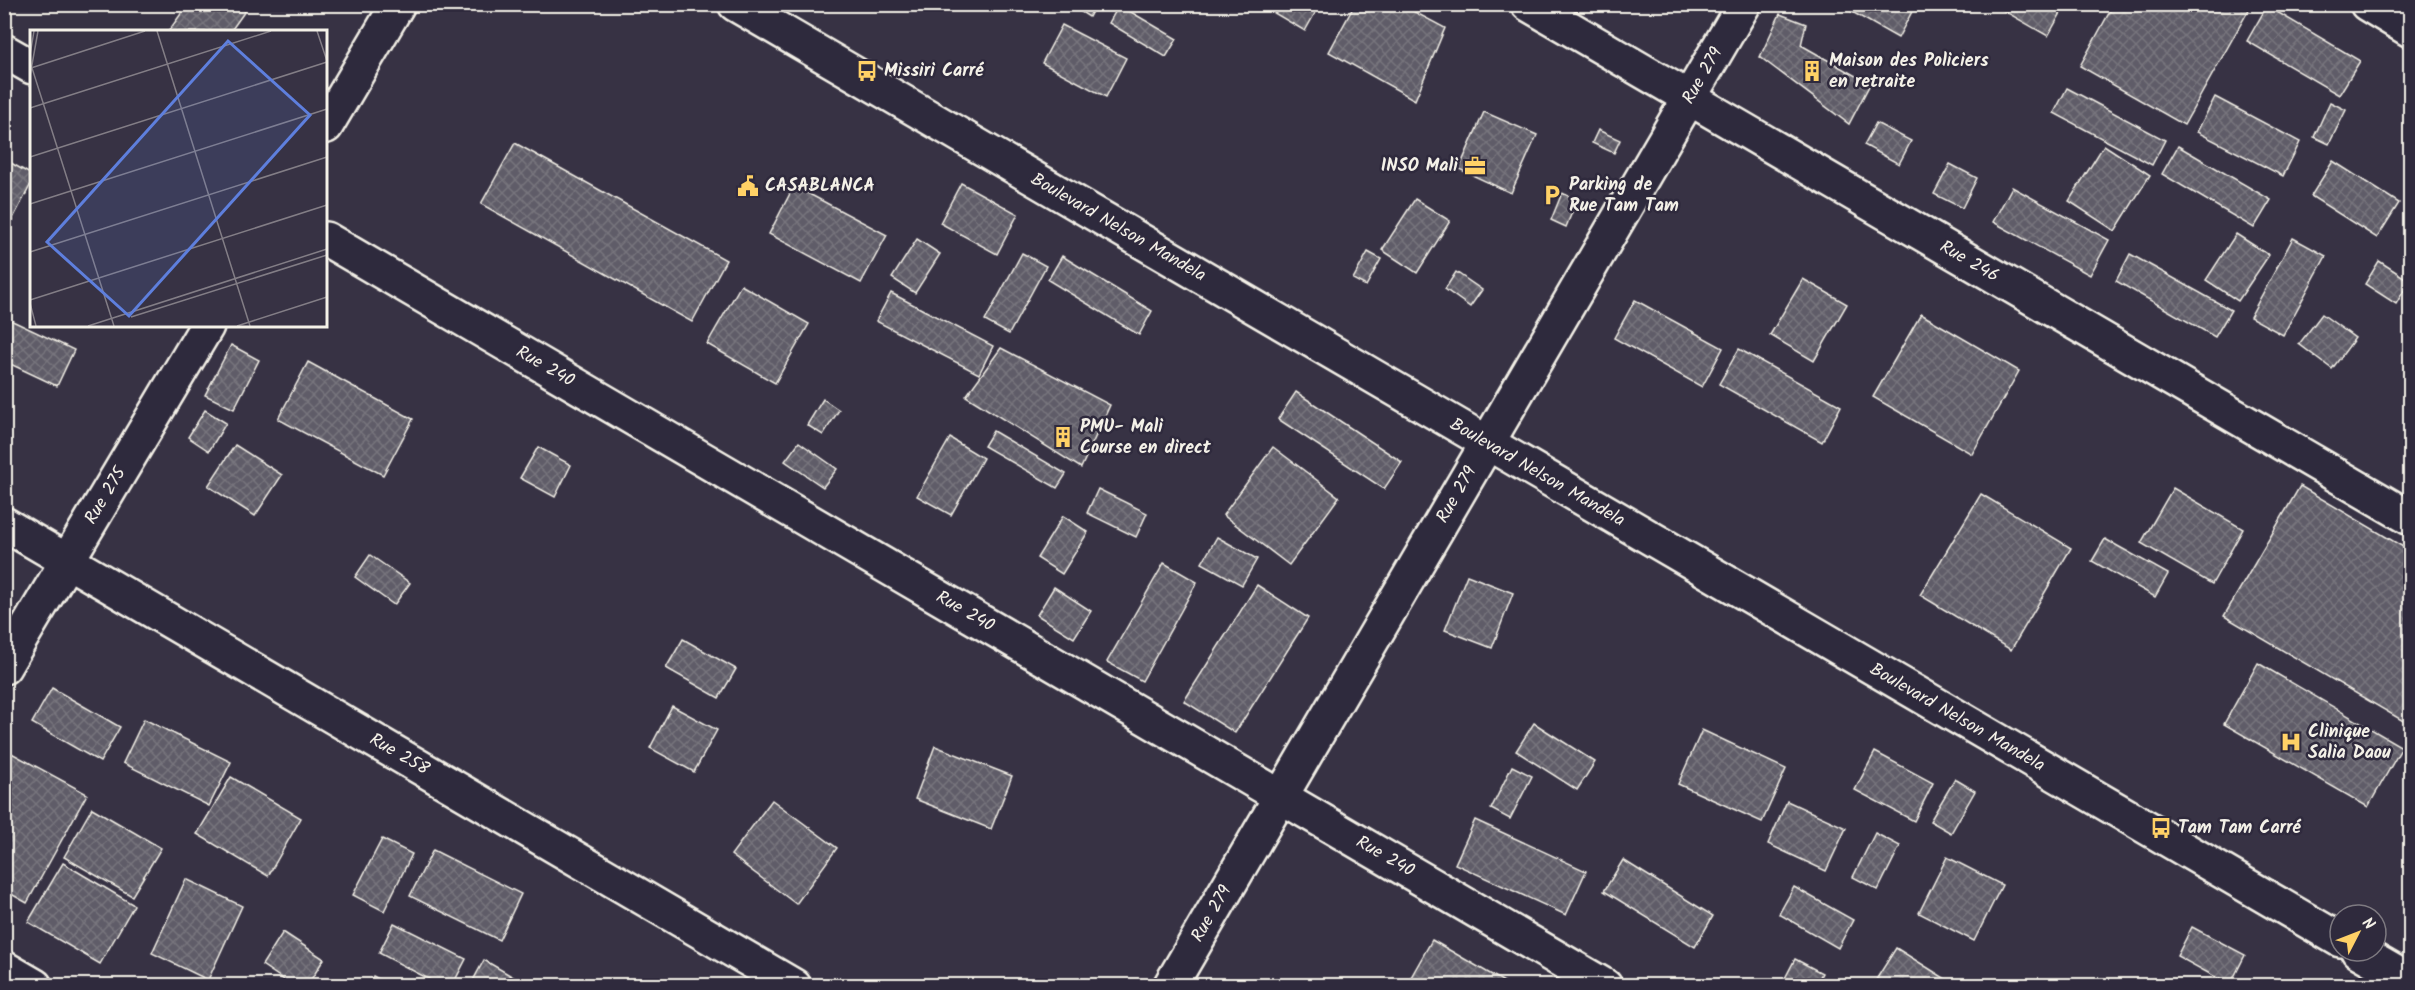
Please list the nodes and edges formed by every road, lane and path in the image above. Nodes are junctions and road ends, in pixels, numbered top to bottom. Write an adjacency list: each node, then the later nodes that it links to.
1 (398, 4): 10 (street)
2 (735, 4): 13 (street, Boulevard Nelson Mandela)
3 (1528, 4): 9 (street, Rue 246)
4 (1744, 4): 9 (street, Rue 279)
5 (2367, 4): 6 (street)
6 (2410, 30)
7 (4, 51): 8 (street)
8 (30, 66)
9 (1689, 99): 13 (street, Rue 279); 14 (street, Rue 246)
10 (327, 124)
11 (327, 240): 18 (street, Rue 240)
12 (206, 327): 16 (street, Rue 275)
13 (1487, 444): 18 (street, Rue 279); 19 (street, Boulevard Nelson Mandela)
14 (2410, 518)
15 (4, 524): 16 (street, Rue 258)
16 (68, 561): 17 (street, Rue 275); 24 (street, Rue 258)
17 (4, 667)
18 (1281, 797): 25 (street, Rue 279); 26 (street, Rue 240)
19 (2328, 933)
20 (2379, 963): 22 (street)
21 (4, 968): 23 (street)
22 (2410, 981)
23 (35, 986)
24 (794, 986)
25 (1170, 986)
26 (1605, 986)

